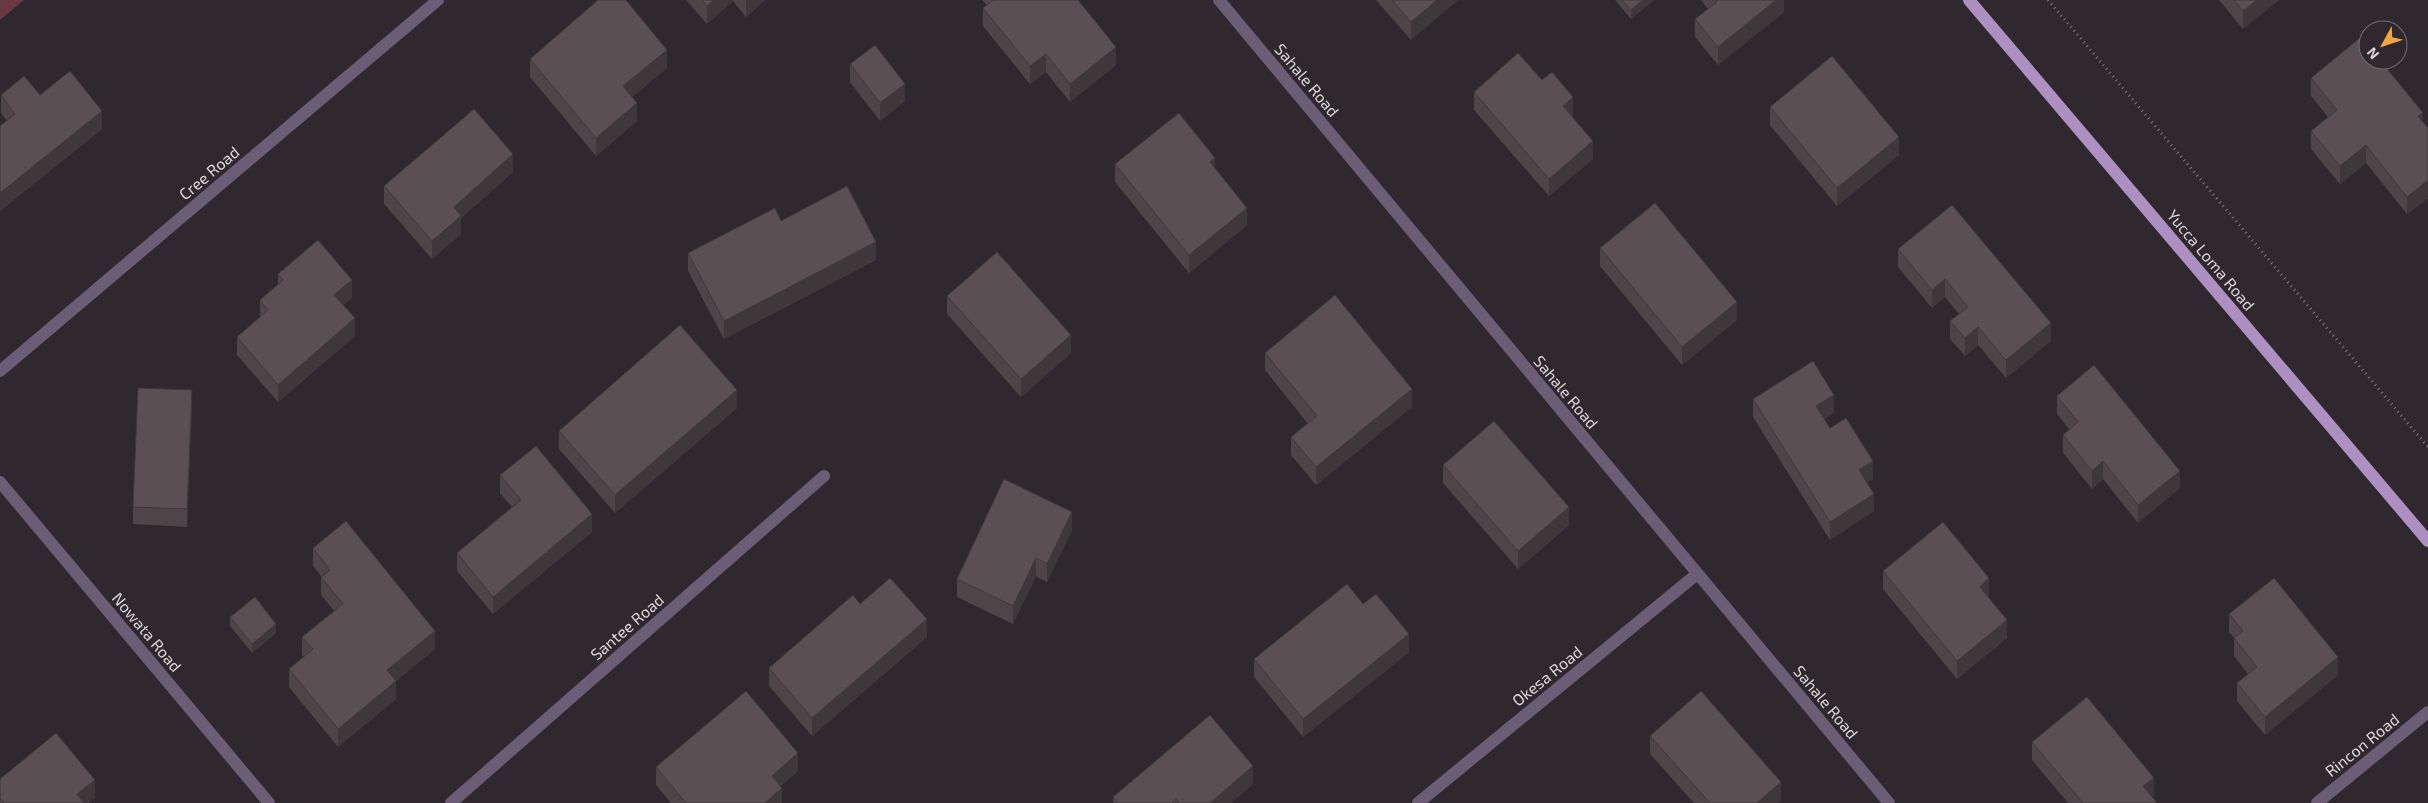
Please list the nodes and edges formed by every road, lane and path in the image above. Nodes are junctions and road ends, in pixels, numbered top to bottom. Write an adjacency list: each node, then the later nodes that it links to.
1 (438, 0): 5 (street, Cree Road)
2 (1219, 0): 10 (street, Sahale Road)
3 (1969, 0): 9 (main road, Yucca Loma Road)
4 (2048, 0): 6 (path)
5 (0, 371)
6 (2428, 447)
7 (824, 476): 13 (street, Santee Road)
8 (0, 482): 12 (street, Nowata Road)
9 (2428, 541)
10 (1697, 574): 14 (street, Okesa Road); 15 (street, Sahale Road)
11 (2428, 712): 16 (street, Rincon Road)
12 (270, 803)
13 (451, 803)
14 (1418, 803)
15 (1890, 803)
16 (2317, 803)

